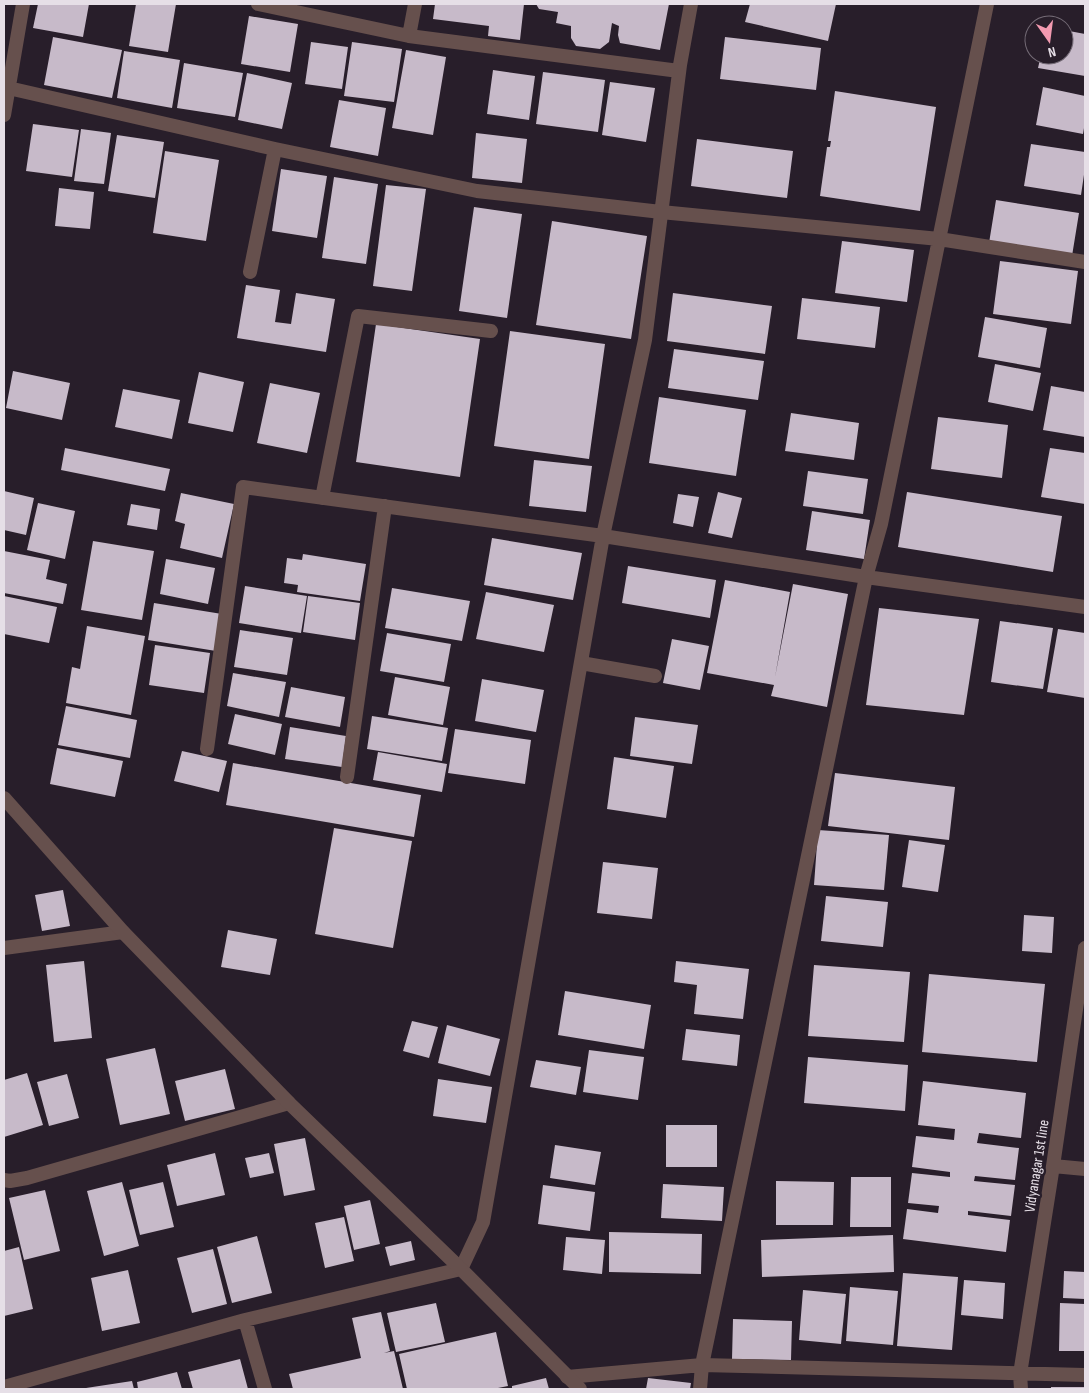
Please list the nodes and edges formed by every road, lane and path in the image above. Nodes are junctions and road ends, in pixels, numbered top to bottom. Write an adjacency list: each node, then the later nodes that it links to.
1 (23, 4): 8 (street)
2 (258, 4): 6 (street)
3 (415, 4): 6 (street)
4 (690, 4): 7 (street)
5 (987, 4): 12 (street)
6 (410, 36): 7 (street)
7 (679, 71): 11 (street)
8 (6, 87): 9 (street); 10 (street)
9 (4, 115)
10 (276, 149): 11 (street); 14 (street)
11 (661, 212): 12 (street); 18 (street)
12 (939, 239): 13 (street); 19 (street)
13 (1085, 262)
14 (250, 272)
15 (491, 331): 16 (street)
16 (322, 498): 17 (street); 23 (street)
17 (385, 506): 18 (street); 24 (street)
18 (604, 536): 19 (street); 21 (street)
19 (866, 577): 20 (street); 35 (street)
20 (1085, 607)
21 (581, 663): 22 (street); 33 (street)
22 (655, 676)
23 (207, 748)
24 (348, 777)
25 (4, 798): 26 (street)
26 (123, 932): 27 (street); 29 (street)
27 (4, 948)
28 (1085, 948): 30 (street, Vidyanagar 1st line)
29 (289, 1104): 32 (street); 33 (street)
30 (1053, 1166): 31 (street); 36 (street, Vidyanagar 1st line)
31 (1085, 1169)
32 (4, 1180)
33 (461, 1269): 34 (street); 38 (street)
34 (245, 1320): 39 (street); 40 (street)
35 (702, 1365): 36 (street); 38 (street); 42 (street)
36 (1020, 1374): 37 (street); 43 (street, Vidyanagar 1st line)
37 (1085, 1375)
38 (568, 1377): 41 (street)
39 (10, 1387)
40 (265, 1389)
41 (580, 1389)
42 (700, 1389)
43 (1021, 1389)

